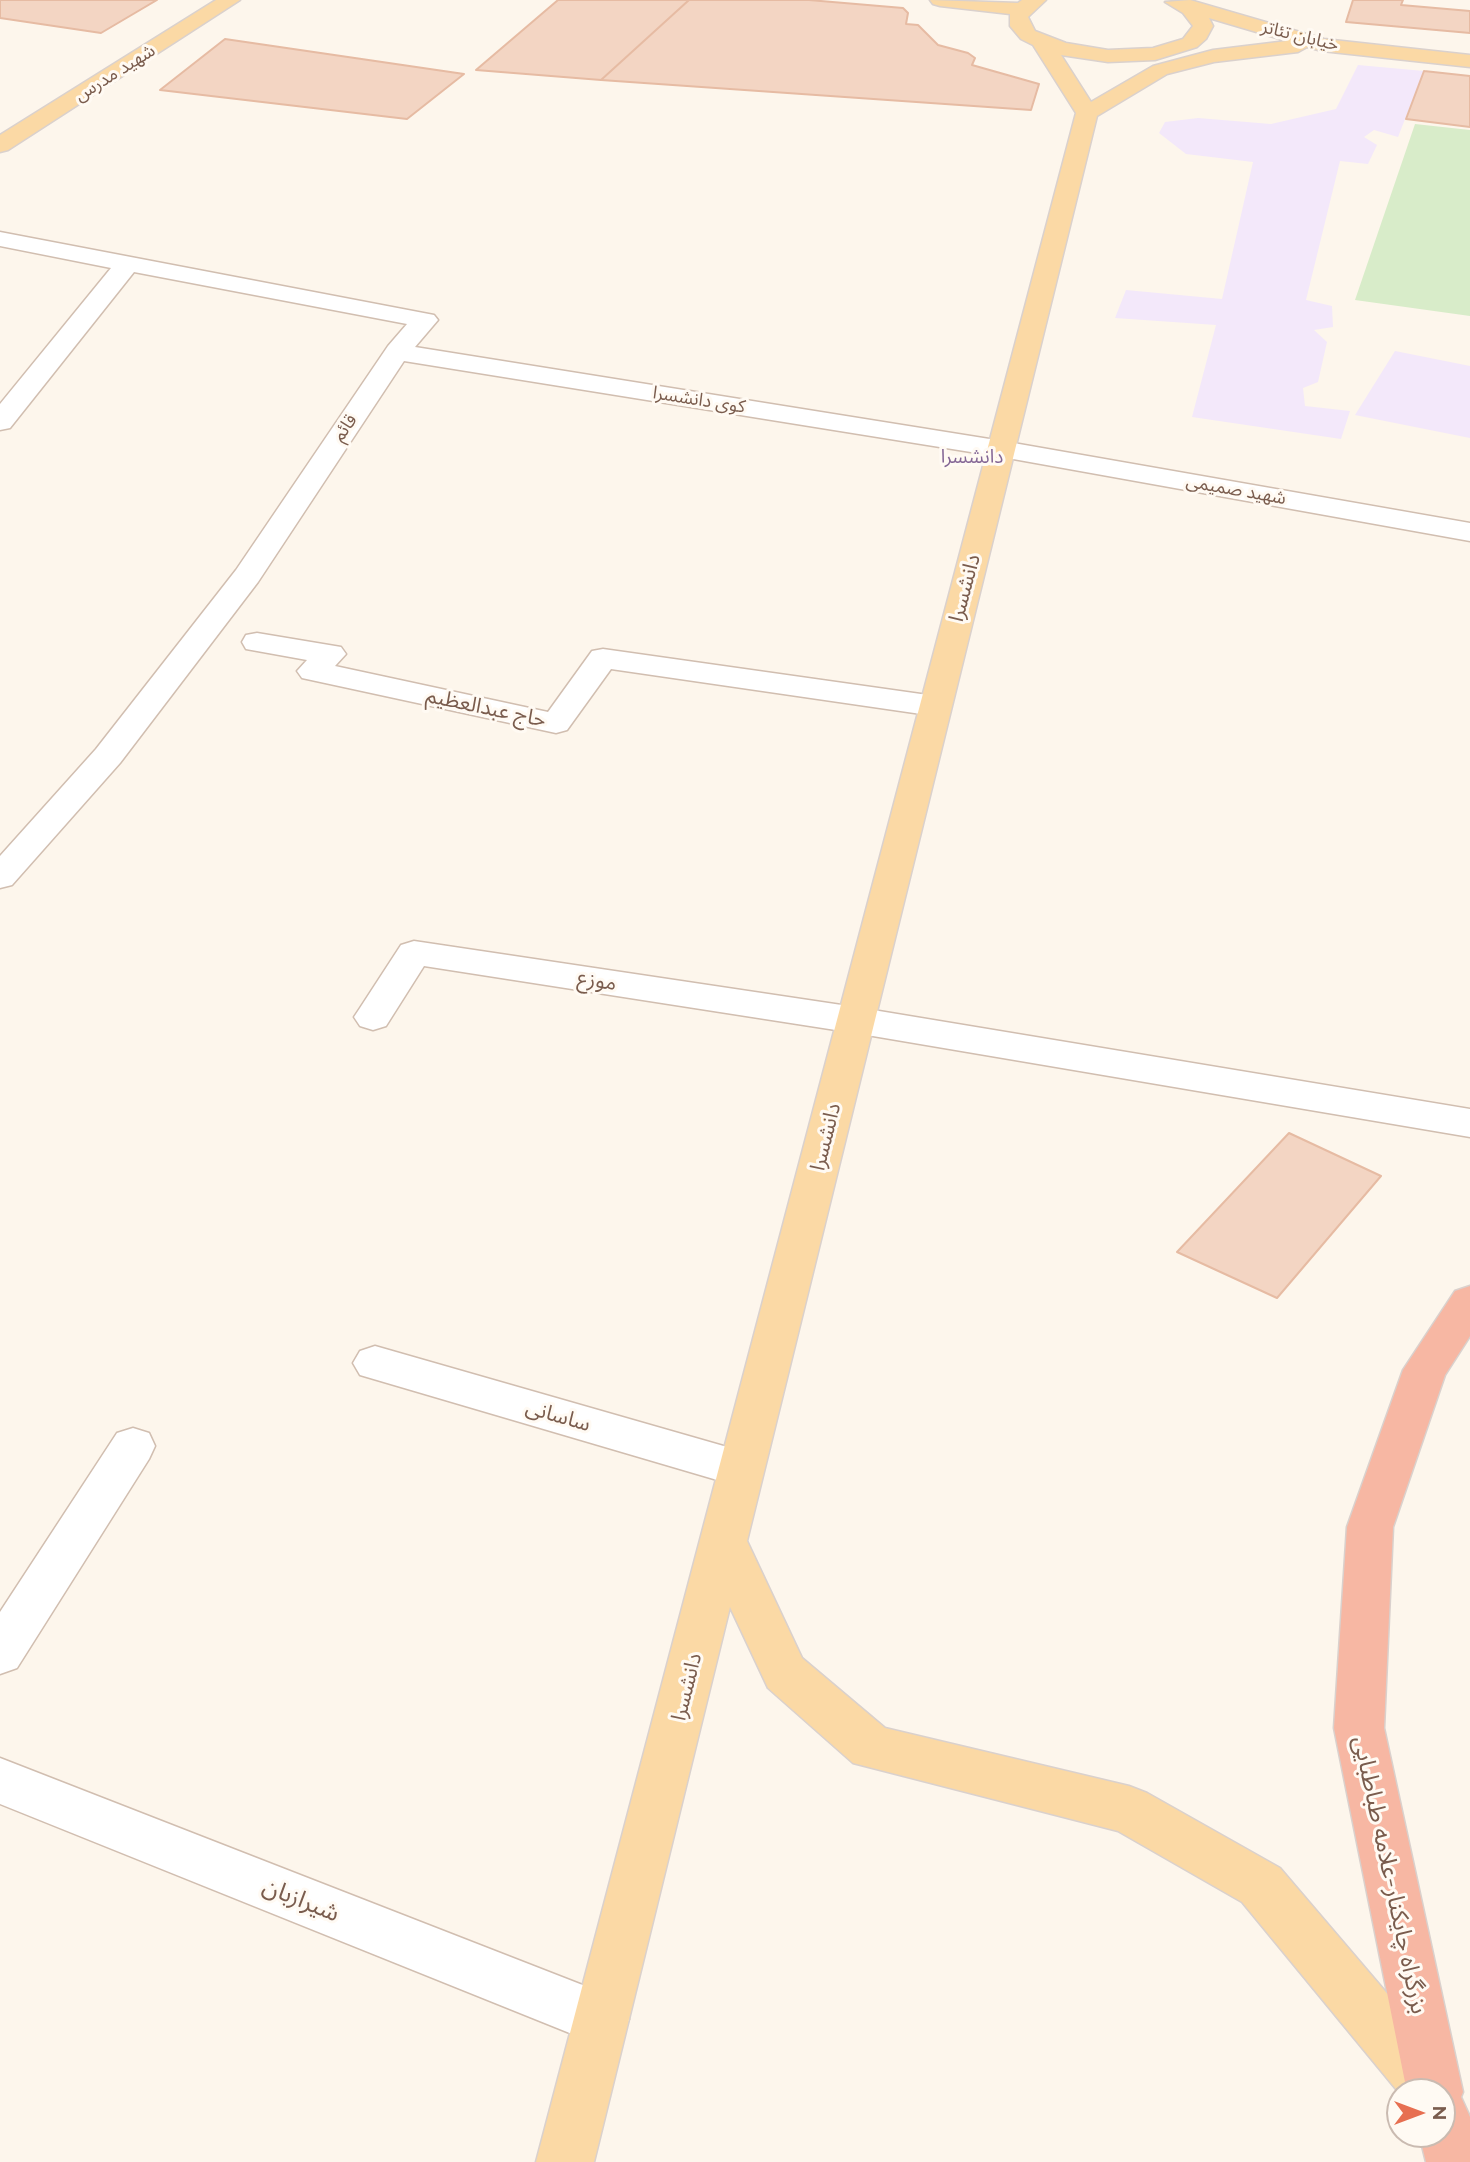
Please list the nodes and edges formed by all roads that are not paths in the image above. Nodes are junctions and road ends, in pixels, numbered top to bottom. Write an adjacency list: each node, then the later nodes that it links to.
1 (230, 0): 9 (main road, شهید مدرس)
2 (940, 0): 4 (main road)
3 (1172, 1): 5 (main road); 6 (main road, خیابان تئاتر)
4 (1031, 3): 5 (main road)
5 (1042, 43): 8 (main road)
6 (1322, 45): 7 (main road, خیابان تئاتر); 8 (main road)
7 (1470, 61)
8 (1087, 113): 14 (main road, دانشسرا)
9 (0, 145)
10 (0, 239): 11 (street, قائم)
11 (128, 263): 12 (street, قائم); 13 (street)
12 (397, 352): 14 (street, کوی دانشسرا); 18 (street, قائم)
13 (0, 422)
14 (1002, 449): 15 (street, شهید صمیمی); 17 (main road, دانشسرا)
15 (1470, 531)
16 (257, 642): 17 (street, حاج عبدالعظیم)
17 (934, 706): 20 (main road, دانشسرا)
18 (0, 877)
19 (373, 1017): 20 (street, موزع)
20 (855, 1020): 21 (street); 25 (main road, دانشسرا)
21 (1470, 1123)
22 (1470, 1302): 31 (highway, بزرگراه چایکنار-علامه طباطبایی)
23 (375, 1363): 25 (street, ساسانی)
24 (133, 1446): 27 (street)
25 (741, 1469): 26 (main road, دانشسرا)
26 (724, 1542): 29 (main road, دانشسرا); 30 (main road)
27 (0, 1653)
28 (0, 1781): 29 (street, شیرازبان)
29 (602, 2019): 32 (main road, دانشسرا)
30 (1422, 2078)
31 (1431, 2078)
32 (565, 2162)

